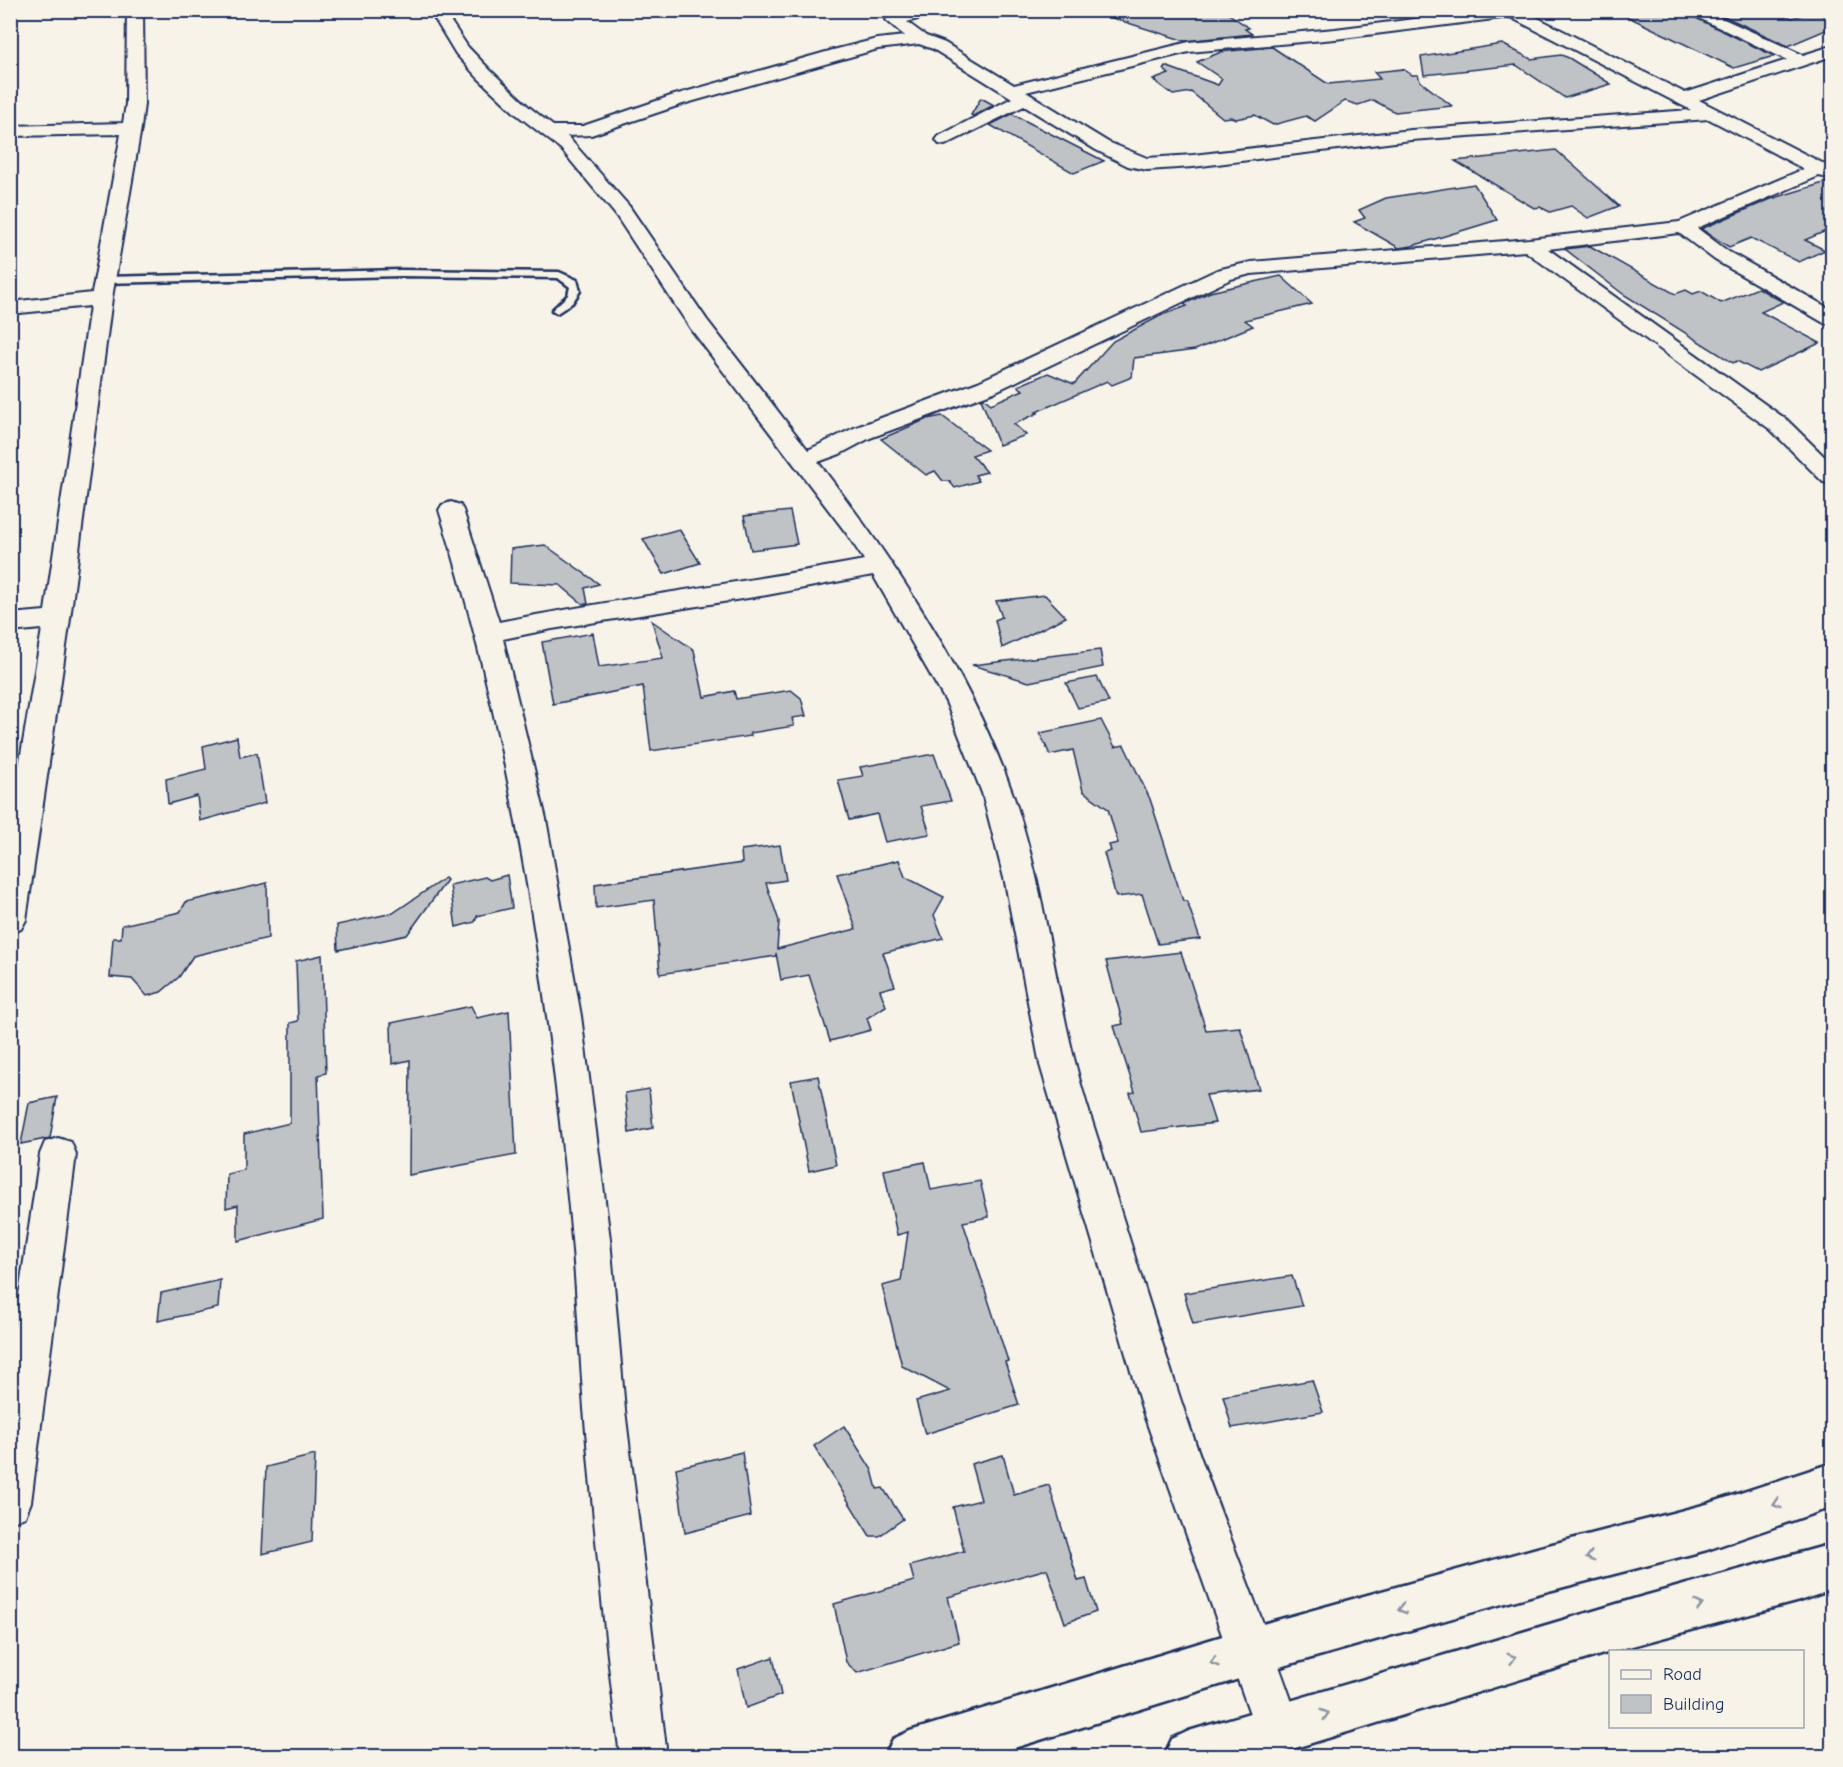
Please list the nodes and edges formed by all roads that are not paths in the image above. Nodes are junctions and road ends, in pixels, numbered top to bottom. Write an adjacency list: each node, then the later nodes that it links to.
1 (135, 10): 13 (street)
2 (434, 10): 15 (street)
3 (879, 10): 7 (street)
4 (933, 10): 7 (street)
5 (1690, 10): 9 (street)
6 (1511, 11): 10 (street); 11 (street)
7 (907, 30): 10 (street); 15 (street)
8 (1833, 51): 9 (street)
9 (1802, 61): 11 (street)
10 (1016, 94): 12 (street); 16 (street)
11 (1682, 100): 12 (street)
12 (1710, 114): 17 (street)
13 (132, 128): 14 (street); 20 (street)
14 (10, 131)
15 (568, 136): 24 (street)
16 (945, 140)
17 (1826, 172): 18 (street)
18 (1683, 227): 19 (street); 23 (street)
19 (1529, 245): 24 (street); 25 (street)
20 (103, 289): 21 (street); 22 (lane); 28 (street)
21 (10, 308)
22 (556, 310)
23 (1833, 318)
24 (802, 460): 27 (street)
25 (1833, 477)
26 (451, 510): 30 (street)
27 (880, 565): 30 (street); 36 (street)
28 (57, 619): 29 (street); 31 (street)
29 (10, 623)
30 (488, 633): 38 (street)
31 (10, 920)
32 (58, 1154): 34 (street)
33 (1833, 1485): 36 (street, one-way to 36)
34 (10, 1502)
35 (1833, 1567): 37 (street, one-way to 35)
36 (1252, 1651): 37 (street); 39 (street, one-way to 39)
37 (1278, 1728): 40 (street)
38 (643, 1756)
39 (910, 1756)
40 (1189, 1756)

